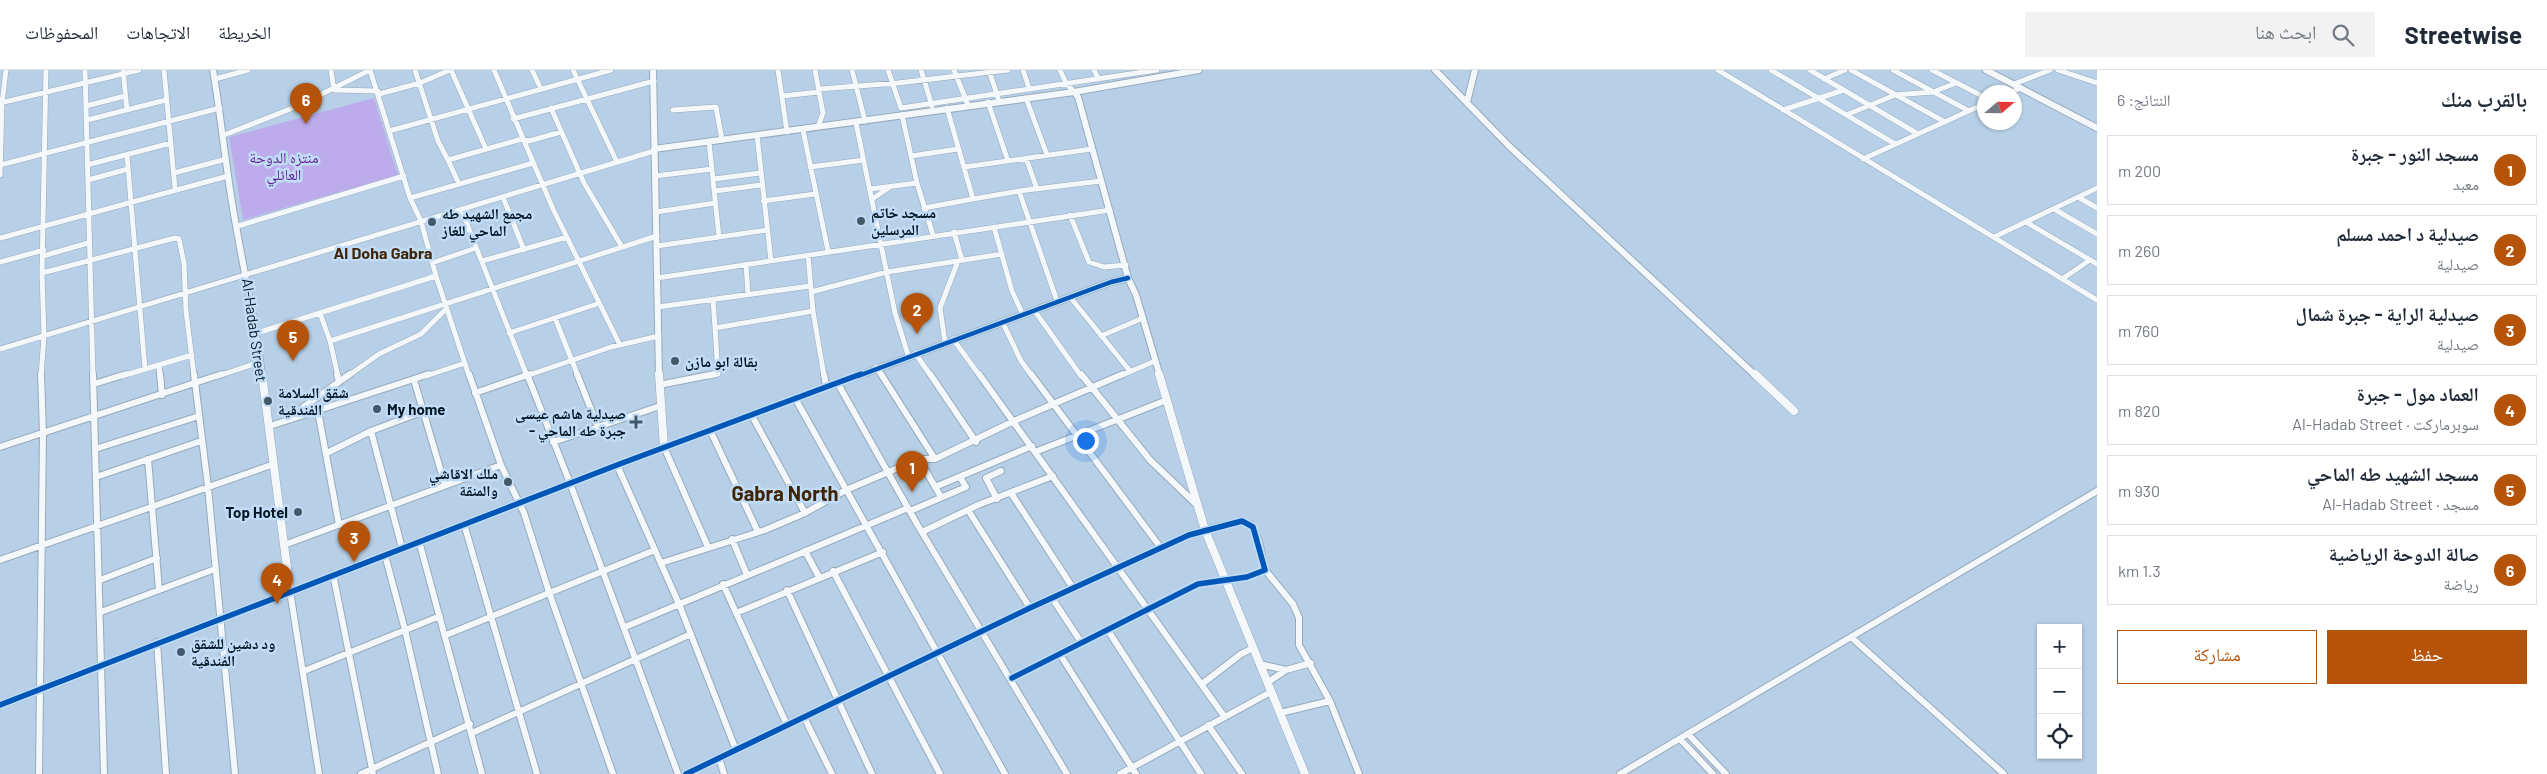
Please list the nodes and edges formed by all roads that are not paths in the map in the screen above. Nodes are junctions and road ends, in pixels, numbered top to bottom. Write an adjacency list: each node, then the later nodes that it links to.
1 (6, 70): 84 (street)
2 (46, 70): 65 (street)
3 (85, 70): 52 (street)
4 (139, 70): 42 (street)
5 (164, 70): 79 (street)
6 (213, 70): 46 (street, Al-Hadab Street)
7 (248, 70): 46 (street)
8 (331, 70): 62 (street)
9 (370, 70): 62 (street); 66 (street)
10 (416, 70): 53 (street)
11 (450, 70): 53 (street); 92 (street)
12 (494, 70): 76 (street)
13 (532, 70): 60 (street)
14 (574, 70): 47 (street)
15 (611, 70): 47 (street)
16 (653, 70): 49 (street)
17 (778, 70): 73 (street)
18 (815, 70): 64 (street)
19 (852, 70): 58 (street)
20 (888, 70): 51 (street)
21 (921, 70): 50 (street)
22 (954, 70): 44 (street)
23 (1008, 70): 41 (street)
24 (1023, 70): 59 (street)
25 (1060, 70): 54 (street)
26 (1094, 70): 45 (street)
27 (1157, 70): 43 (street)
28 (1199, 70): 67 (street)
29 (1435, 70): 83 (street)
30 (1475, 70): 83 (street)
31 (1718, 70): 95 (street)
32 (1771, 70): 78 (street)
33 (1810, 70): 48 (street)
34 (1845, 70): 48 (street)
35 (1851, 70): 71 (street)
36 (1893, 70): 68 (street)
37 (1932, 70): 55 (street)
38 (1986, 70): 56 (street)
39 (2050, 70): 56 (street)
40 (2058, 70): 57 (street)
41 (990, 71): 44 (street); 69 (street)
42 (123, 72): 52 (street); 72 (street)
43 (1127, 72): 45 (street)
44 (956, 76): 50 (street); 74 (street)
45 (1098, 78): 54 (street)
46 (214, 79): 89 (street, Al-Hadab Street)
47 (577, 79): 60 (street); 77 (street)
48 (1824, 79): 63 (street)
49 (654, 80): 77 (street); 126 (street)
50 (924, 80): 51 (street); 81 (street)
51 (891, 82): 58 (street); 81 (street)
52 (84, 83): 65 (street); 87 (street)
53 (420, 83): 66 (street); 100 (street)
54 (1066, 83): 59 (street); 67 (street)
55 (1956, 83): 68 (street); 70 (street)
56 (2014, 84)
57 (2097, 84)
58 (855, 85): 64 (street); 103 (street)
59 (1029, 88): 69 (street)
60 (541, 89): 76 (street)
61 (2022, 89): 108 (street)
62 (334, 90): 66 (street); 114 (street)
63 (1844, 90): 78 (street); 86 (street)
64 (819, 91): 73 (street); 107 (street)
65 (45, 92): 84 (street); 127 (street)
66 (378, 92): 110 (street)
67 (1074, 92): 75 (street); 125 (street)
68 (1933, 92): 71 (street); 97 (street)
69 (996, 93): 74 (street); 80 (street)
70 (1977, 94)
71 (1896, 95): 86 (street); 105 (street)
72 (125, 96): 87 (street); 93 (street)
73 (782, 96): 112 (street)
74 (965, 98): 81 (street); 85 (street)
75 (1026, 98): 80 (street); 129 (street)
76 (505, 99): 92 (street); 101 (street)
77 (586, 99): 90 (street); 137 (street)
78 (1819, 99): 95 (street); 98 (street)
79 (166, 100): 93 (street); 104 (street)
80 (999, 101): 82 (street)
81 (931, 102): 96 (street)
82 (988, 102): 85 (street); 136 (street)
83 (1467, 102): 284 (street)
84 (1, 103): 118 (street)
85 (968, 105): 91 (street)
86 (1869, 105): 98 (street); 113 (street)
87 (86, 106): 102 (street)
88 (1977, 107): 97 (street)
89 (220, 108): 104 (street); 114 (street, Al-Hadab Street)
90 (551, 108): 101 (street); 111 (street)
91 (947, 108): 96 (street); 124 (street)
92 (469, 109): 100 (street); 123 (street)
93 (127, 110): 102 (street)
94 (673, 110): 117 (street)
95 (1783, 110): 133 (street)
96 (934, 111): 99 (street)
97 (1969, 111): 105 (street)
98 (1846, 115): 122 (street)
99 (902, 116): 103 (street); 130 (street)
100 (432, 118): 110 (street); 134 (street)
101 (513, 118): 116 (street)
102 (86, 120): 120 (street)
103 (865, 121): 106 (street)
104 (170, 122): 120 (street); 121 (street)
105 (1945, 122): 113 (street)
106 (856, 123): 107 (street); 135 (street)
107 (818, 127): 109 (street)
108 (2097, 128)
109 (803, 130): 112 (street); 141 (street)
110 (389, 131): 150 (street)
111 (561, 132): 116 (street); 146 (street)
112 (787, 132): 115 (street)
113 (1918, 134): 122 (street)
114 (224, 135): 132 (street, Al-Hadab Street)
115 (757, 135): 117 (street); 147 (street)
116 (522, 139): 123 (street); 138 (street)
117 (722, 140): 119 (street)
118 (0, 141): 139 (street)
119 (709, 142): 126 (street); 144 (street)
120 (87, 143): 127 (street); 140 (street)
121 (171, 143): 128 (street); 145 (street)
122 (1896, 144): 133 (street)
123 (486, 149): 134 (street)
124 (958, 149): 130 (street); 142 (street)
125 (1092, 149): 129 (street); 154 (street)
126 (654, 150): 137 (street); 151 (street)
127 (46, 154): 139 (street); 186 (street)
128 (127, 155): 140 (street); 143 (street)
129 (1047, 155): 131 (street)
130 (910, 156): 155 (street)
131 (1026, 158): 136 (street); 163 (street)
132 (226, 159): 145 (street); 149 (street, Al-Hadab Street)
133 (1863, 159): 197 (street)
134 (448, 160): 156 (street)
135 (864, 160): 141 (street); 162 (street)
136 (1008, 161): 142 (street)
137 (617, 162): 146 (street)
138 (532, 163): 156 (street); 157 (street)
139 (0, 165): 148 (street)
140 (87, 165): 152 (street)
141 (810, 167): 166 (street)
142 (964, 167): 171 (street)
143 (128, 169): 152 (street); 172 (street)
144 (712, 169): 151 (street); 153 (street)
145 (174, 173): 161 (street)
146 (581, 173): 157 (street); 201 (street)
147 (760, 173): 153 (street); 158 (street)
148 (0, 175)
149 (228, 176): 161 (street); 187 (street, Al-Hadab Street)
150 (404, 176): 169 (street); 187 (street)
151 (655, 176): 181 (street)
152 (88, 180): 180 (street)
153 (714, 180): 164 (street)
154 (1101, 181): 163 (street); 179 (street)
155 (917, 183): 159 (street); 175 (street)
156 (459, 184): 169 (street)
157 (543, 184): 167 (street); 194 (street)
158 (761, 185): 164 (street); 173 (street)
159 (892, 186): 162 (street); 170 (street)
160 (2097, 188): 168 (street)
161 (175, 189): 172 (street)
162 (870, 189): 170 (street)
163 (1037, 189): 165 (street)
164 (715, 191): 174 (street)
165 (1018, 191): 171 (street); 184 (street)
166 (815, 194): 173 (street); 205 (street)
167 (502, 197): 177 (street); 204 (street)
168 (2078, 197): 176 (street); 178 (street)
169 (410, 198): 183 (street)
170 (872, 199): 198 (street)
171 (973, 199): 175 (street)
172 (132, 201): 180 (street); 202 (street)
173 (763, 201): 189 (street)
174 (716, 203): 181 (street); 195 (street)
175 (924, 208): 192 (street)
176 (2097, 208)
177 (461, 209): 183 (street); 203 (street)
178 (2054, 209): 185 (street); 191 (street)
179 (1110, 210): 182 (street); 219 (street)
180 (88, 212): 186 (street); 199 (street)
181 (656, 212): 193 (street)
182 (1070, 214): 184 (street); 219 (street)
183 (421, 221): 216 (street); 222 (street)
184 (1028, 221): 188 (street); 234 (street)
185 (2026, 222): 197 (street); 211 (street)
186 (44, 225): 196 (street); 206 (street)
187 (238, 226): 222 (street, Al-Hadab Street)
188 (994, 226): 190 (street); 207 (street)
189 (767, 230): 195 (street); 210 (street)
190 (954, 232): 192 (street); 214 (street)
191 (2097, 234)
192 (933, 235): 198 (street)
193 (656, 236): 200 (street); 201 (street)
194 (567, 237): 204 (street); 209 (street)
195 (719, 237): 200 (street)
196 (0, 238)
197 (1994, 238): 226 (street)
198 (882, 242): 205 (street); 220 (street)
199 (88, 243): 206 (street); 212 (street)
200 (657, 246): 224 (street)
201 (622, 247): 209 (street)
202 (136, 248): 212 (street); 229 (street); 236 (street)
203 (476, 248): 213 (street); 216 (street)
204 (524, 250): 213 (street)
205 (828, 251): 208 (street)
206 (43, 253): 215 (street); 221 (street)
207 (1002, 254): 214 (street); 242 (street)
208 (808, 255): 210 (street); 228 (street)
209 (578, 260): 227 (street); 235 (street)
210 (771, 260): 217 (street)
211 (2090, 260): 218 (street); 226 (street)
212 (89, 261): 221 (street); 245 (street)
213 (482, 261): 227 (street)
214 (960, 261): 220 (street); 253 (street)
215 (0, 262)
216 (432, 263): 223 (street)
217 (746, 264): 224 (street); 230 (street)
218 (2097, 264)
219 (1126, 265): 225 (street)
220 (887, 272): 228 (street); 257 (street)
221 (42, 273): 250 (street)
222 (248, 275): 229 (street); 248 (street, Al-Hadab Street)
223 (436, 276): 237 (street); 241 (street)
224 (657, 278): 238 (street)
225 (1128, 278): 231 (street); 244 (street)
226 (2062, 279): 233 (street)
227 (492, 287): 237 (street); 249 (street)
228 (811, 289): 230 (street); 240 (street)
229 (185, 293): 236 (street); 258 (street)
230 (748, 294): 232 (street)
231 (1070, 296): 234 (street); 252 (street)
232 (713, 299): 238 (street); 247 (street)
233 (2097, 300)
234 (1057, 301): 239 (street)
235 (597, 304): 243 (street); 255 (street)
236 (140, 306): 245 (street); 265 (street)
237 (446, 306): 254 (street); 262 (street); 269 (street)
238 (658, 308): 251 (street)
239 (1034, 310): 242 (street); 275 (street)
240 (813, 311): 247 (street); 274 (street)
241 (320, 313): 248 (street); 254 (street)
242 (1023, 314): 246 (street)
243 (555, 318): 249 (street); 259 (street)
244 (1143, 318): 252 (street); 260 (street)
245 (92, 321): 250 (street); 272 (street)
246 (1002, 321): 253 (street); 280 (street)
247 (715, 328): 273 (street)
248 (257, 333): 261 (street, Al-Hadab Street)
249 (509, 333): 267 (street)
250 (44, 336): 256 (street); 295 (street)
251 (659, 336): 255 (street); 273 (street)
252 (1101, 336): 266 (street)
253 (949, 340): 257 (street); 289 (street)
254 (330, 341): 269 (street)
255 (620, 346): 259 (street)
256 (0, 349)
257 (912, 354): 264 (street); 299 (street)
258 (192, 355): 263 (street); 271 (street)
259 (572, 360): 267 (street); 292 (street)
260 (1155, 361): 266 (street); 279 (street)
261 (260, 362): 271 (street); 291 (street, Al-Hadab Street)
262 (464, 363): 268 (street); 276 (street)
263 (159, 365): 265 (street); 277 (street)
264 (876, 367): 270 (street); 307 (street)
265 (145, 369): 272 (street)
266 (1130, 372): 275 (street)
267 (525, 375): 276 (street); 298 (street)
268 (414, 380): 282 (street); 283 (street)
269 (339, 382): 290 (street)
270 (837, 382): 274 (street); 312 (street)
271 (196, 383): 277 (street); 286 (street)
272 (94, 384): 287 (street)
273 (659, 385): 281 (street)
274 (826, 386): 278 (street)
275 (1092, 389): 280 (street); 288 (street)
276 (475, 393): 309 (street)
277 (162, 395): 287 (street)
278 (794, 398): 285 (street); 320 (street)
279 (1167, 400): 288 (street); 327 (street)
280 (1053, 405): 289 (street); 296 (street)
281 (660, 406): 292 (street); 301 (street)
282 (318, 410): 290 (street); 304 (street)
283 (424, 411): 294 (street); 317 (street)
284 (1794, 411)
285 (751, 414): 293 (street); 331 (street)
286 (199, 416): 297 (street); 302 (street)
287 (94, 417): 295 (street); 302 (street)
288 (1116, 420): 296 (street); 327 (street)
289 (1014, 421): 299 (street); 303 (street)
290 (282, 422): 291 (street)
291 (270, 426): 308 (street, Al-Hadab Street)
292 (598, 426): 298 (street)
293 (710, 430): 301 (street); 337 (street)
294 (372, 431): 304 (street); 326 (street)
295 (43, 433): 300 (street); 342 (street)
296 (1078, 435): 303 (street); 345 (street)
297 (201, 441): 306 (street); 318 (street)
298 (553, 442): 316 (street)
299 (976, 442): 307 (street)
300 (0, 447)
301 (664, 447): 310 (street); 343 (street)
302 (95, 449): 314 (street)
303 (1033, 449): 313 (street); 315 (street)
304 (327, 453): 333 (street)
305 (919, 458): 307 (street); 312 (street); 319 (street)
306 (148, 459): 314 (street); 328 (street)
307 (935, 459)
308 (274, 464): 318 (street); 341 (street, Al-Hadab Street)
309 (501, 464): 317 (street); 325 (street)
310 (617, 465): 316 (street); 346 (street)
311 (1001, 471): 324 (street)
312 (890, 472): 320 (street); 329 (street)
313 (1053, 476): 322 (street); 353 (street)
314 (96, 477): 335 (street)
315 (960, 477): 319 (street); 323 (street)
316 (570, 483): 325 (street); 356 (street)
317 (445, 485): 326 (street)
318 (208, 487): 328 (street); 354 (street)
319 (935, 487): 323 (street)
320 (846, 490): 331 (street); 334 (street)
321 (2097, 491): 384 (street)
322 (1011, 493): 324 (street); 364 (street)
323 (941, 497): 329 (street)
324 (996, 499): 330 (street)
325 (518, 503): 332 (street); 368 (street)
326 (391, 505): 333 (street); 344 (street)
327 (1197, 505): 336 (street)
328 (153, 506): 335 (street); 350 (street)
329 (909, 509): 334 (street); 338 (street)
330 (968, 510): 338 (street); 371 (street)
331 (805, 513): 337 (street)
332 (464, 524): 340 (street); 376 (street)
333 (338, 525): 341 (street)
334 (867, 525): 347 (street); 348 (street)
335 (97, 527): 342 (street); 361 (street)
336 (1205, 530): 345 (street); 355 (street); 362 (street)
337 (758, 532): 339 (street)
338 (922, 532): 381 (street)
339 (732, 540): 343 (street); 359 (street)
340 (419, 541): 344 (street); 375 (street)
341 (284, 545): 367 (street, Al-Hadab Street)
342 (40, 547): 351 (street); 402 (street)
343 (708, 547): 352 (street)
344 (402, 548): 349 (street)
345 (1161, 548): 353 (street)
346 (654, 550): 352 (street); 356 (street)
347 (805, 551): 359 (street); 360 (street)
348 (883, 552): 357 (street); 389 (street)
349 (385, 555): 358 (street); 380 (street)
350 (157, 558): 361 (street); 365 (street)
351 (0, 560)
352 (661, 564): 370 (street)
353 (1118, 567): 364 (street); 372 (street)
354 (215, 569): 365 (street); 377 (street)
355 (1265, 570): 362 (street); 394 (street)
356 (603, 571): 368 (street); 378 (street)
357 (833, 571): 360 (street); 397 (street)
358 (334, 574): 367 (street); 388 (street)
359 (747, 575): 363 (street)
360 (819, 577): 366 (street)
361 (100, 580): 373 (street)
362 (1225, 581): 372 (street); 387 (street)
363 (723, 584): 370 (street); 374 (street)
364 (1073, 588): 369 (street)
365 (159, 590): 373 (street)
366 (787, 590): 374 (street); 404 (street)
367 (290, 591): 377 (street); 396 (street)
368 (548, 592): 376 (street); 399 (street)
369 (1052, 598): 371 (street); 386 (street)
370 (679, 604): 378 (street); 382 (street)
371 (1030, 608): 381 (street)
372 (1149, 608): 379 (street); 400 (street)
373 (101, 612): 392 (street)
374 (736, 613): 412 (street)
375 (440, 616): 380 (street); 383 (street)
376 (491, 616): 383 (street); 407 (street)
377 (222, 617): 385 (street); 426 (street)
378 (625, 626): 391 (street)
379 (1107, 629): 386 (street); 417 (street)
380 (405, 630): 388 (street); 418 (street)
381 (983, 631): 389 (street); 398 (street)
382 (691, 634): 391 (street); 419 (street)
383 (446, 635): 411 (street)
384 (1851, 637): 415 (street); 449 (street)
385 (157, 642): 392 (street); 425 (street)
386 (1081, 642): 390 (street)
387 (1253, 648): 393 (street); 400 (street)
388 (350, 652): 396 (street); 422 (street)
389 (938, 653): 397 (street); 439 (street)
390 (1059, 653): 398 (street); 421 (street)
391 (636, 658): 399 (street); 433 (street)
392 (102, 663): 402 (street); 424 (street)
393 (1259, 664): 395 (street); 401 (street)
394 (1311, 664): 395 (street); 405 (street)
395 (1286, 670): 401 (street)
396 (304, 671): 427 (street)
397 (888, 677): 404 (street); 438 (street)
398 (1012, 678): 440 (street)
399 (580, 683): 407 (street); 432 (street)
400 (1202, 684): 409 (street)
401 (1267, 684): 403 (street)
402 (39, 689): 406 (street); 423 (street)
403 (1271, 692): 408 (street); 409 (street)
404 (837, 701): 410 (street); 437 (street)
405 (1330, 701): 408 (street); 445 (street)
406 (0, 704)
407 (520, 712): 414 (street); 431 (street)
408 (1280, 713): 444 (street)
409 (1224, 716): 413 (street)
410 (804, 717): 412 (street); 436 (street)
411 (470, 724): 414 (street); 418 (street)
412 (787, 725): 419 (street)
413 (1208, 725): 417 (street); 443 (street)
414 (472, 733): 430 (street)
415 (1688, 734): 416 (street); 448 (street)
416 (1680, 739): 446 (street); 447 (street)
417 (1179, 741): 421 (street); 442 (street)
418 (431, 742): 422 (street); 429 (street)
419 (736, 750): 420 (street)
420 (719, 758): 434 (street); 435 (street)
421 (1134, 771): 441 (street)
422 (373, 772): 428 (street)
423 (39, 774)
424 (104, 774)
425 (166, 774)
426 (235, 774)
427 (319, 774)
428 (361, 774)
429 (438, 774)
430 (482, 774)
431 (537, 774)
432 (613, 774)
433 (678, 774)
434 (686, 774)
435 (724, 774)
436 (832, 774)
437 (872, 774)
438 (940, 774)
439 (1005, 774)
440 (1067, 774)
441 (1120, 774)
442 (1201, 774)
443 (1242, 774)
444 (1305, 774)
445 (1359, 774)
446 (1620, 774)
447 (1713, 774)
448 (1726, 774)
449 (2004, 774)

